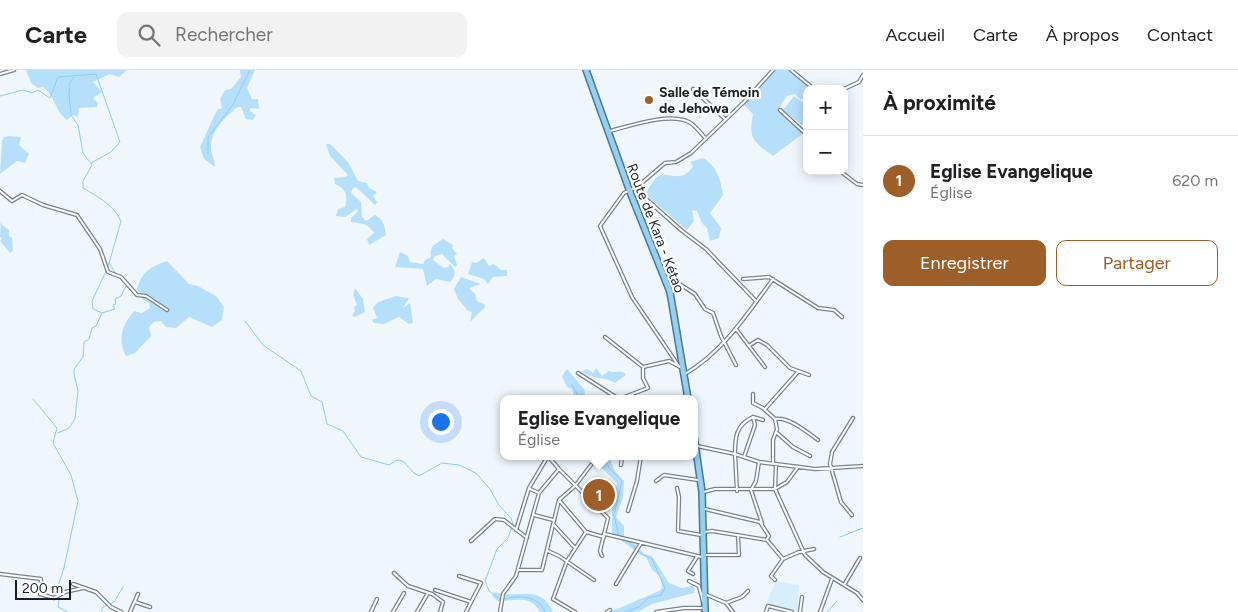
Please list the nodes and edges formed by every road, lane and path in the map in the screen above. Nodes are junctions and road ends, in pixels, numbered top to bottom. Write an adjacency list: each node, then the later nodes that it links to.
1 (14, 70): 5 (street)
2 (586, 70): 13 (main road, Route de Kara - Kétao)
3 (773, 70): 11 (street)
4 (791, 70): 7 (street)
5 (0, 74)
6 (863, 75): 8 (street)
7 (809, 85)
8 (848, 87)
9 (693, 89): 11 (street)
10 (780, 110): 12 (street)
11 (725, 119): 14 (street)
12 (803, 131)
13 (608, 132): 14 (street); 19 (main road, Route de Kara - Kétao)
14 (706, 139): 17 (street)
15 (845, 175): 16 (street)
16 (863, 185)
17 (637, 187): 19 (street); 23 (street)
18 (0, 191): 24 (street)
19 (630, 192): 30 (street); 34 (main road, Route de Kara - Kétao)
20 (672, 271): 28 (street)
21 (743, 279): 22 (street)
22 (773, 279): 23 (street); 25 (street)
23 (756, 301): 26 (street)
24 (167, 310)
25 (842, 317)
26 (736, 329): 28 (street); 29 (street)
27 (605, 337): 32 (street)
28 (724, 342): 31 (street); 34 (street)
29 (750, 346): 33 (street); 35 (street)
30 (678, 365): 32 (street); 34 (street)
31 (736, 365)
32 (643, 367): 40 (street)
33 (765, 367)
34 (684, 371): 41 (main road, Route de Kara - Kétao)
35 (798, 372): 37 (street); 42 (street)
36 (578, 373): 39 (street)
37 (809, 375)
38 (753, 394): 42 (street)
39 (613, 395)
40 (630, 395)
41 (687, 395)
42 (765, 409): 45 (street)
43 (753, 416): 46 (street); 50 (street); 52 (street)
44 (853, 418): 65 (street)
45 (775, 419): 47 (street); 48 (street)
46 (763, 420)
47 (776, 432): 51 (street); 59 (street)
48 (818, 440)
49 (698, 448): 50 (street)
50 (735, 454): 52 (street); 71 (street)
51 (810, 456)
52 (744, 457): 58 (street)
53 (546, 460): 69 (street)
54 (551, 460): 64 (street)
55 (622, 460): 61 (street)
56 (640, 460): 78 (street)
57 (697, 460): 66 (main road)
58 (759, 462): 59 (street); 72 (street)
59 (774, 464): 63 (street); 73 (street)
60 (591, 465): 68 (street)
61 (621, 465)
62 (863, 466): 65 (street)
63 (798, 467): 65 (street); 73 (street)
64 (559, 469): 68 (street); 75 (street)
65 (830, 469): 80 (street)
66 (700, 480): 67 (street); 74 (main road)
67 (656, 481)
68 (575, 486): 76 (street); 88 (street)
69 (529, 488): 75 (street); 84 (street)
70 (676, 488): 86 (street)
71 (737, 490): 72 (street); 74 (street)
72 (751, 490): 73 (street); 82 (street)
73 (775, 490): 96 (street)
74 (702, 492): 77 (main road)
75 (539, 493): 79 (street)
76 (559, 500): 81 (street); 85 (street)
77 (702, 509): 82 (street); 86 (main road)
78 (628, 511)
79 (534, 515): 81 (street); 89 (street)
80 (852, 515)
81 (553, 520): 83 (street)
82 (762, 523): 90 (street)
83 (552, 524): 93 (street); 95 (street)
84 (516, 530): 89 (street); 91 (street)
85 (586, 532): 88 (street); 93 (street)
86 (704, 534): 87 (street); 99 (main road)
87 (738, 535): 90 (street); 99 (street)
88 (605, 536): 92 (street); 97 (street)
89 (527, 538): 103 (street)
90 (767, 540): 101 (street)
91 (471, 541)
92 (641, 542): 98 (street); 113 (street)
93 (575, 548): 102 (street)
94 (814, 550): 96 (street)
95 (547, 551): 102 (street); 103 (street)
96 (802, 551): 101 (street); 108 (street)
97 (602, 556)
98 (697, 556): 99 (street); 106 (street)
99 (704, 556): 121 (main road)
100 (860, 558): 114 (street)
101 (783, 559): 110 (street)
102 (567, 561): 109 (street); 139 (street)
103 (518, 570): 138 (street)
104 (394, 573): 119 (street)
105 (0, 574): 115 (street)
106 (693, 574)
107 (459, 576): 126 (street)
108 (833, 579): 114 (street); 146 (street)
109 (594, 580)
110 (775, 580)
111 (689, 582): 129 (street)
112 (73, 584): 115 (street)
113 (616, 584)
114 (844, 585): 124 (street)
115 (83, 588): 131 (street)
116 (436, 590): 126 (street)
117 (748, 590): 127 (street)
118 (404, 593): 134 (street)
119 (428, 593): 135 (street); 136 (street)
120 (138, 594): 125 (street)
121 (704, 594): 127 (street); 129 (main road)
122 (802, 597): 145 (street)
123 (377, 599): 133 (street)
124 (863, 600)
125 (135, 602): 128 (street); 132 (street)
126 (471, 602): 137 (street)
127 (726, 603): 142 (street)
128 (150, 607)
129 (705, 608): 141 (street)
130 (610, 610): 140 (street)
131 (121, 612)
132 (130, 612)
133 (371, 612)
134 (393, 612)
135 (417, 612)
136 (440, 612)
137 (466, 612)
138 (500, 612)
139 (575, 612)
140 (607, 612)
141 (656, 612)
142 (732, 612)
143 (766, 612): 144 (street)
144 (792, 612)
145 (800, 612)
146 (820, 612)

